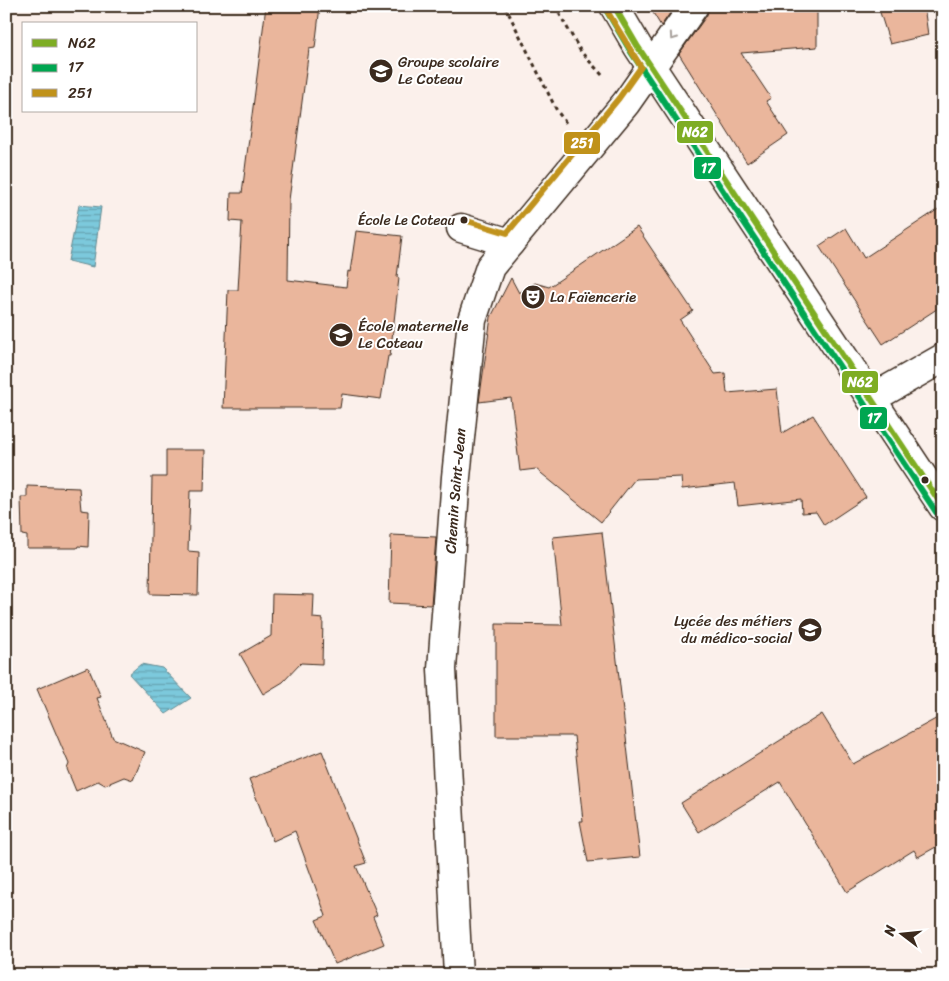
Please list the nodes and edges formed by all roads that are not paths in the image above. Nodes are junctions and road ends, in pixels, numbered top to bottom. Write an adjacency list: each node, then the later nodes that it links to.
1 (614, 6): 3 (street)
2 (694, 6): 3 (street, Chemin Saint-Jean, one-way to 3)
3 (652, 67): 5 (street, Chemin Saint-Jean); 7 (street)
4 (460, 228): 5 (street)
5 (510, 243): 9 (street, Chemin Saint-Jean)
6 (943, 358): 7 (street)
7 (871, 399): 8 (street)
8 (943, 507)
9 (458, 975)

